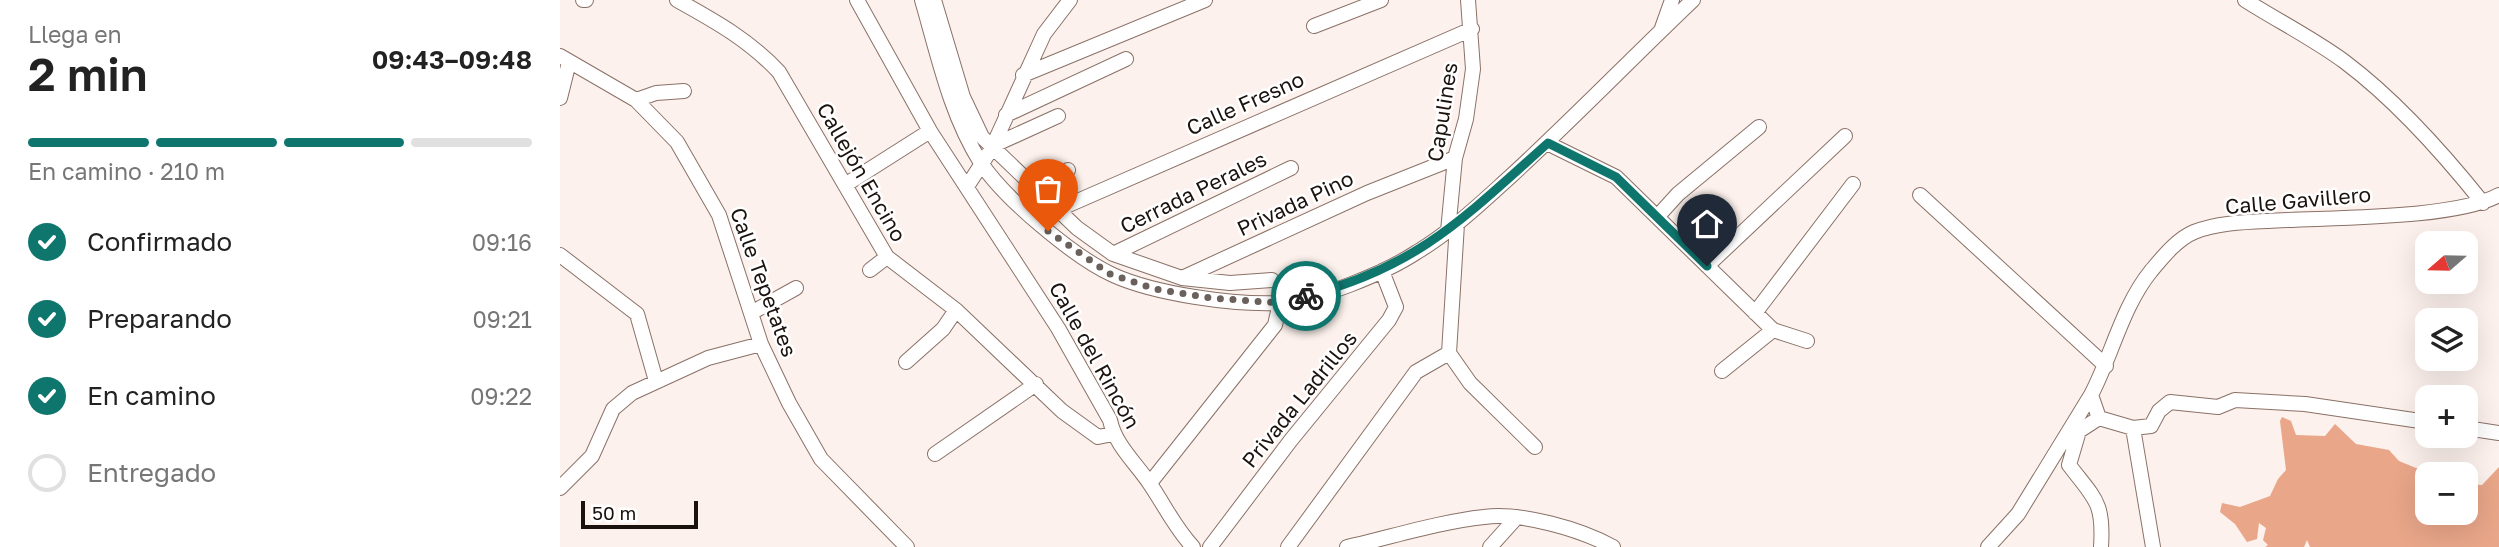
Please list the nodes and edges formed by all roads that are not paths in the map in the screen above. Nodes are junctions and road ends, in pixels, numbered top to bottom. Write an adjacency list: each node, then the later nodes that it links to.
1 (677, 0): 34 (street, Callejón Encino)
2 (857, 0): 24 (street, Calle del Rincón)
3 (922, 0): 29 (street)
4 (934, 0): 27 (street)
5 (1070, 0): 17 (street)
6 (1205, 0): 17 (street)
7 (1381, 0): 12 (street)
8 (1468, 0): 13 (street, Capulines)
9 (1672, 0): 14 (street)
10 (1693, 0): 14 (street)
11 (2245, 0): 38 (street)
12 (1314, 26)
13 (1472, 29): 28 (street, Capulines); 39 (street, Calle Fresno)
14 (1661, 30): 26 (street)
15 (564, 59): 19 (street); 20 (street, Calle Tepetates)
16 (1126, 59): 21 (street)
17 (1023, 75): 21 (street)
18 (684, 91): 20 (street)
19 (560, 98)
20 (636, 100): 55 (street, Calle Tepetates)
21 (1006, 115): 27 (street)
22 (1058, 116): 27 (street)
23 (1759, 127): 40 (street)
24 (930, 131): 34 (street); 35 (street, Calle del Rincón)
25 (1845, 136): 46 (street)
26 (1548, 143): 40 (street); 41 (street)
27 (992, 147): 29 (street); 32 (street)
28 (1455, 158): 41 (street, Capulines); 49 (street, Privada Pino)
29 (982, 164): 35 (street); 42 (street)
30 (1291, 168): 43 (street, Cerrada Perales)
31 (1068, 170): 32 (street)
32 (1029, 184): 39 (street)
33 (1853, 184): 56 (street)
34 (845, 185): 45 (street, Callejón Encino)
35 (968, 185): 72 (street, Calle del Rincón)
36 (1920, 195): 62 (street)
37 (2499, 195): 38 (street, Calle Gavillero)
38 (2483, 203): 62 (street, Calle Gavillero)
39 (1057, 210): 42 (street); 43 (street)
40 (1658, 216): 46 (street)
41 (1453, 228): 48 (street); 60 (street)
42 (1048, 231): 52 (street)
43 (1113, 254): 49 (street)
44 (560, 255): 64 (street)
45 (887, 257): 47 (street); 54 (street, Callejón Encino)
46 (1707, 266): 56 (street)
47 (870, 270)
48 (1382, 271): 53 (street); 80 (street, Privada Ladrillos)
49 (1182, 278): 50 (street); 52 (street, Privada Pino)
50 (1272, 280)
51 (796, 288): 55 (street)
52 (1155, 289): 53 (street)
53 (1280, 303): 75 (street)
54 (956, 310): 61 (street); 65 (street, Callejón Encino)
55 (751, 313): 59 (street, Calle Tepetates)
56 (1755, 313): 57 (street)
57 (1773, 330): 58 (street); 63 (street)
58 (1807, 341)
59 (761, 344): 64 (street); 78 (street, Calle Tepetates)
60 (1449, 353): 73 (street); 81 (street)
61 (906, 362)
62 (2106, 366): 66 (street, Calle Gavillero)
63 (1722, 371)
64 (656, 381): 76 (street)
65 (1035, 384): 72 (street, Callejón Encino); 74 (street)
66 (2091, 395): 67 (street); 85 (street, Calle Gavillero)
67 (2099, 418): 69 (street); 86 (street)
68 (2415, 420): 69 (street)
69 (2133, 428): 87 (street)
70 (2478, 430): 71 (street)
71 (2499, 433)
72 (1113, 434): 75 (street, Calle del Rincón)
73 (1535, 447)
74 (935, 454)
75 (1150, 484): 79 (street, Calle del Rincón)
76 (560, 488)
77 (1517, 517): 82 (street); 83 (street); 84 (street)
78 (907, 547)
79 (1193, 547)
80 (1210, 547)
81 (1289, 547)
82 (1347, 547)
83 (1490, 547)
84 (1613, 547)
85 (1988, 547)
86 (2101, 547)
87 (2153, 547)

